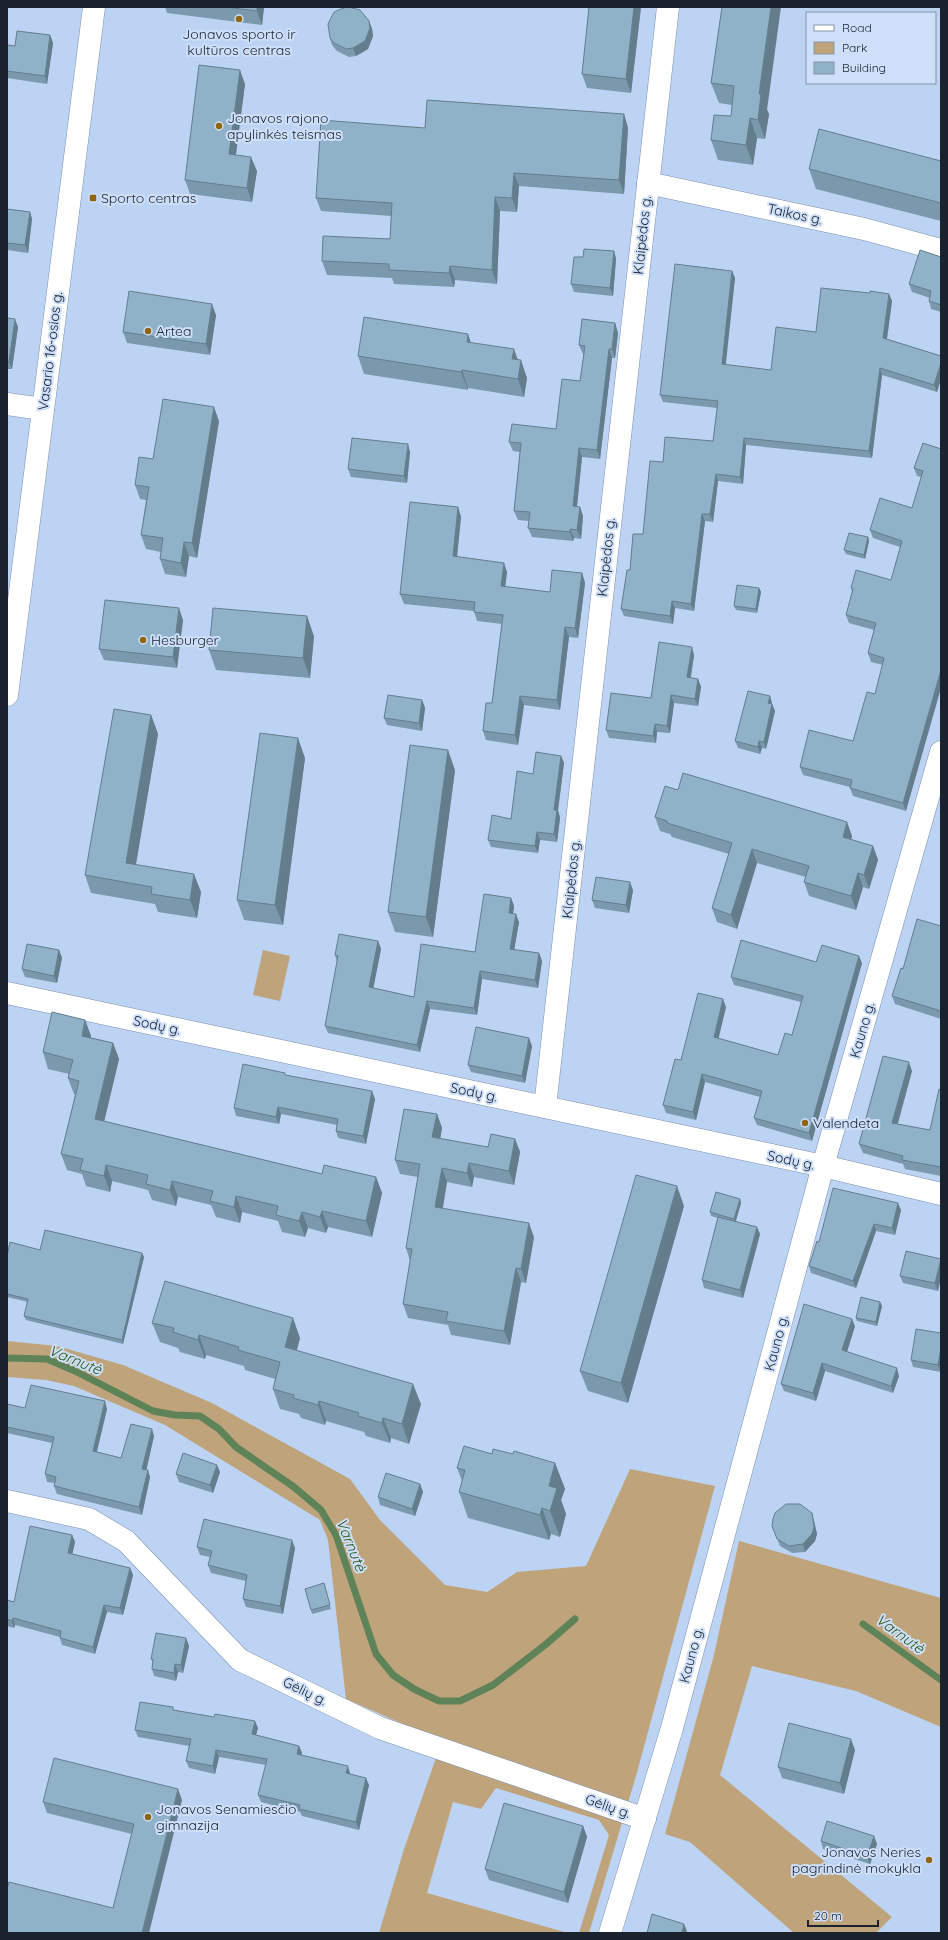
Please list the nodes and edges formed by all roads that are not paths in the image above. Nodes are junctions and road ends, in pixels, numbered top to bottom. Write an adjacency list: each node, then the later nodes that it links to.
1 (94, 7): 6 (main road, Vasario 16-osios g.)
2 (668, 7): 3 (main road, Klaipėdos g.)
3 (648, 183): 4 (main road, Taikos g.); 10 (main road, Klaipėdos g.)
4 (941, 250)
5 (7, 404): 6 (main road)
6 (43, 409): 7 (main road, Vasario 16-osios g.)
7 (7, 694)
8 (941, 752): 11 (main road, Kauno g.)
9 (7, 994): 10 (main road, Sodų g.)
10 (545, 1107): 11 (main road, Sodų g.)
11 (823, 1166): 12 (main road, Sodų g.); 14 (main road, Kauno g.)
12 (941, 1194)
13 (7, 1501): 14 (main road, Gėlių g.)
14 (645, 1819): 15 (main road, Kauno g.)
15 (610, 1933)

